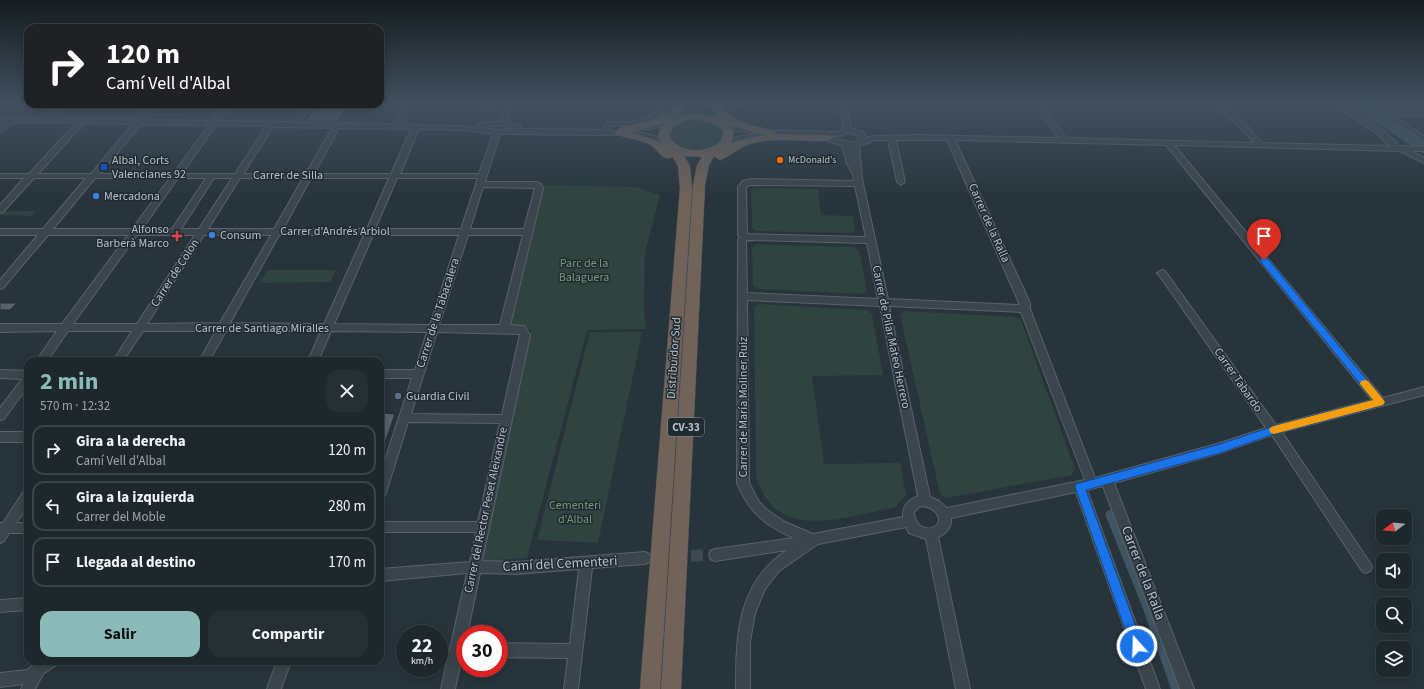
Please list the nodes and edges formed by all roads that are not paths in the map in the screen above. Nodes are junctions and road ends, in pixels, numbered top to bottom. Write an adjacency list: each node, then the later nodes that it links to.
1 (68, 136): 42 (street)
2 (128, 136): 43 (street)
3 (204, 136): 44 (street)
4 (263, 136): 46 (street, Carrer de Colon)
5 (331, 136): 40 (street)
6 (412, 136): 47 (street)
7 (496, 136): 48 (street, Carrer de la Tabacalera)
8 (635, 136): 51 (highway)
9 (646, 136): 27 (street)
10 (663, 136): 27 (highway)
11 (728, 136): 30 (highway)
12 (768, 136): 30 (street)
13 (805, 136): 28 (street)
14 (811, 136): 23 (street)
15 (846, 136): 28 (street)
16 (858, 136): 24 (street)
17 (890, 136): 24 (street)
18 (914, 136): 22 (street)
19 (1061, 136): 29 (street)
20 (1252, 136): 32 (street)
21 (1387, 136): 35 (street)
22 (918, 137): 25 (street); 26 (street)
23 (826, 138): 28 (street); 51 (highway)
24 (861, 138): 26 (street); 28 (street)
25 (950, 138): 29 (street); 68 (street, Carrer de la Ralla)
26 (892, 139): 49 (street)
27 (664, 141): 37 (highway, CV-33)
28 (845, 141): 50 (street, Carrer de Pilar Mateo Herrero)
29 (1064, 141): 31 (street)
30 (725, 143): 38 (highway, CV-33)
31 (1168, 143): 32 (street); 87 (street)
32 (1260, 145): 33 (street)
33 (1288, 145): 35 (street); 35 (street)
34 (1424, 145): 35 (street)
35 (1402, 146): 36 (street); 39 (street)
36 (1424, 149)
37 (675, 150): 38 (highway, CV-33); 51 (highway, Distribuïdor Sud / CV-33)
38 (711, 152): 51 (highway, Distribuïdor Sud / CV-33)
39 (1424, 161)
40 (308, 175): 46 (street, Carrer de Silla); 47 (street, Carrer de Silla); 56 (street)
41 (0, 176): 42 (street, Carrer de Silla)
42 (31, 176): 43 (street, Carrer de Silla); 52 (street)
43 (93, 176): 44 (street, Carrer de Silla); 59 (street)
44 (175, 176): 45 (street, Carrer de Silla); 53 (street)
45 (212, 176): 46 (street, Carrer de Silla); 54 (street)
46 (238, 176): 55 (street, Carrer de Colon)
47 (395, 176): 48 (street, Carrer de Silla); 57 (street)
48 (481, 180): 60 (street, Carrer de la Tabacalera); 61 (street, Carrer de Silla)
49 (901, 182)
50 (859, 184): 62 (street, Carrer de María Moliner Ruiz); 63 (street, Carrer de Pilar Mateo Herrero)
51 (693, 187): 126 (highway, Distribuïdor Sud / CV-33); 127 (highway, Distribuïdor Sud / CV-33)
52 (0, 210)
53 (135, 231): 54 (street, Carrer d'Andrés Arbiol); 59 (street, Carrer d'Andrés Arbiol); 71 (street)
54 (175, 231): 55 (street, Carrer d'Andrés Arbiol)
55 (202, 231): 56 (street, Carrer d'Andrés Arbiol); 72 (street, Carrer de Colon)
56 (277, 231): 57 (street, Carrer d'Andrés Arbiol); 69 (street)
57 (370, 231): 60 (street, Carrer d'Andrés Arbiol); 73 (street)
58 (0, 232): 59 (street, Carrer d'Andrés Arbiol)
59 (46, 232): 65 (street)
60 (464, 232): 61 (street, Carrer d'Andrés Arbiol); 74 (street, Carrer de la Tabacalera)
61 (528, 232): 75 (street)
62 (746, 237): 63 (street); 66 (street, Carrer de María Moliner Ruiz)
63 (871, 240): 67 (street, Carrer de Pilar Mateo Herrero)
64 (1162, 274): 91 (street, Carrer Tabardo)
65 (0, 286)
66 (742, 296): 67 (street); 106 (street, Carrer de María Moliner Ruiz)
67 (883, 302): 68 (street); 98 (street, Carrer de Pilar Mateo Herrero)
68 (1025, 309): 96 (street, Carrer de la Ralla)
69 (223, 327): 72 (street, Carrer de Santiago Miralles); 73 (street, Carrer de Santiago Miralles); 79 (street)
70 (0, 328): 71 (street, Carrer de Santiago Miralles)
71 (64, 328): 72 (street, Carrer de Santiago Miralles); 77 (street)
72 (140, 328): 78 (street, Carrer de Colon)
73 (328, 328): 74 (street, Carrer de Santiago Miralles); 80 (street)
74 (433, 329): 75 (street, Carrer de Santiago Miralles); 83 (street, Carrer de la Tabacalera)
75 (504, 329): 76 (street, Carrer de Santiago Miralles)
76 (524, 332): 90 (street, Carrer del Rector Peset Aleixandre)
77 (44, 357)
78 (121, 357)
79 (206, 357)
80 (315, 357)
81 (0, 374): 84 (street)
82 (384, 374): 83 (street)
83 (419, 374): 89 (street, Carrer de la Tabacalera)
84 (24, 375)
85 (24, 383): 88 (street)
86 (1424, 391): 87 (street)
87 (1380, 402): 91 (street)
88 (0, 416)
89 (404, 418): 90 (street); 94 (street, Carrer de la Tabacalera)
90 (506, 419): 102 (street, Carrer del Rector Peset Aleixandre)
91 (1274, 430): 95 (street); 111 (street, Carrer Tabardo)
92 (0, 437): 93 (street)
93 (24, 437)
94 (384, 480)
95 (1107, 480): 96 (street); 131 (street, Carrer de la Ralla)
96 (1086, 486): 99 (street); 130 (street, Carrer de la Ralla)
97 (24, 501): 104 (street)
98 (925, 501): 99 (street); 100 (street)
99 (944, 514): 105 (street)
100 (909, 521): 105 (street); 106 (street)
101 (384, 527): 102 (street)
102 (483, 527): 110 (street, Carrer del Rector Peset Aleixandre)
103 (24, 528): 104 (street)
104 (2, 531)
105 (931, 534): 129 (street)
106 (814, 540): 107 (street); 128 (street)
107 (715, 555)
108 (645, 558): 109 (street, Camí del Cementeri)
109 (586, 563): 110 (street, Camí del Cementeri); 117 (street)
110 (474, 567): 112 (street, Camí del Cementeri); 115 (street, Carrer del Rector Peset Aleixandre)
111 (1366, 567)
112 (384, 574)
113 (24, 604): 114 (street)
114 (0, 606)
115 (465, 625)
116 (508, 650): 117 (street)
117 (576, 651): 125 (street)
118 (40, 665): 121 (street); 122 (street)
119 (283, 665): 123 (street)
120 (456, 665): 124 (street, Carrer del Rector Peset Aleixandre)
121 (0, 680)
122 (28, 689)
123 (274, 689)
124 (448, 689)
125 (571, 689)
126 (650, 689)
127 (671, 689)
128 (743, 689)
129 (964, 689)
130 (1153, 689)
131 (1187, 689)

